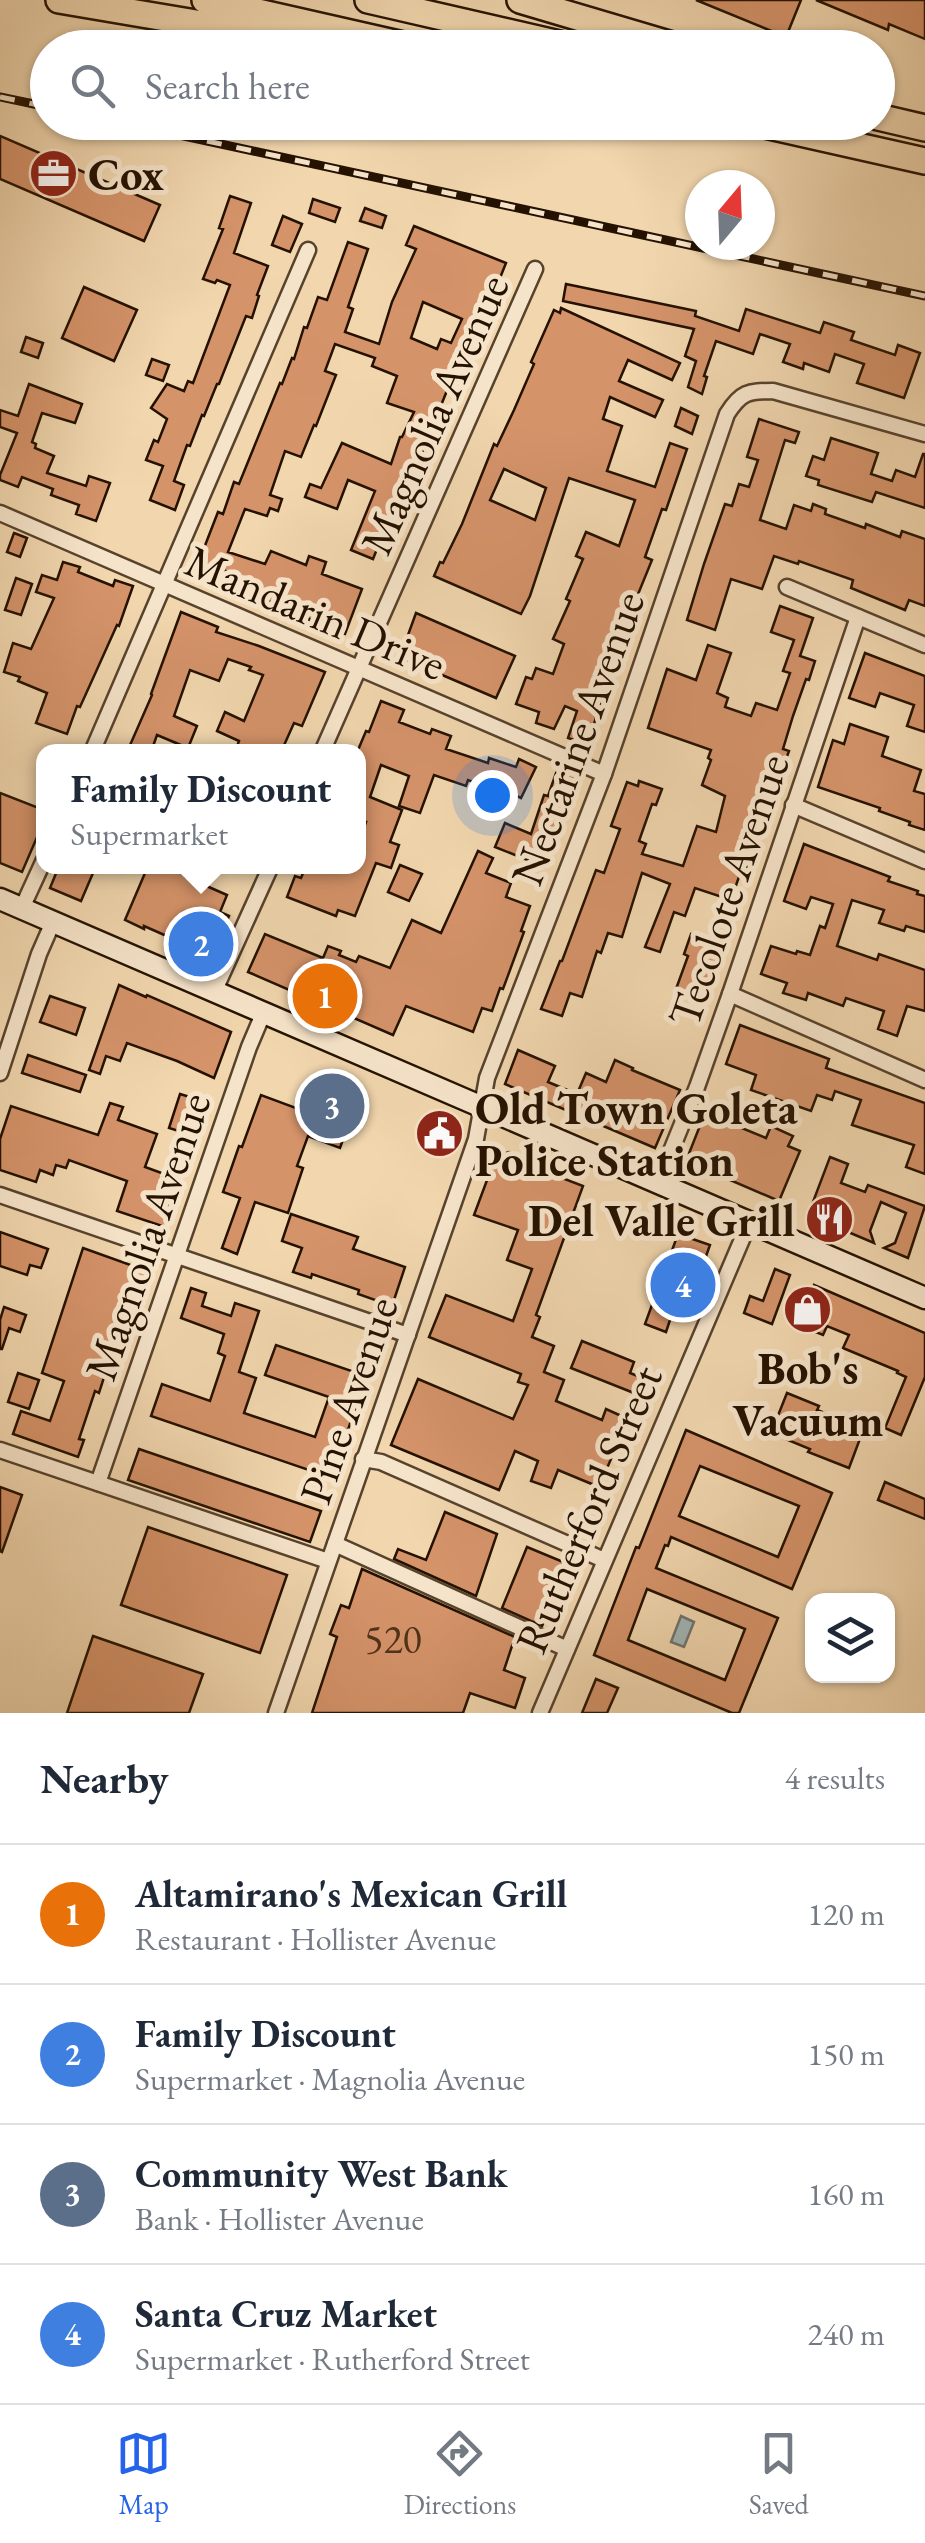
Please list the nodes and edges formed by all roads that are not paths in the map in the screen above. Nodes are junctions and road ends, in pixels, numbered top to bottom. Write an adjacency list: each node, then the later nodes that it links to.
1 (59, 0): 5 (highway)
2 (205, 0): 6 (highway)
3 (368, 0): 7 (highway)
4 (520, 0): 8 (highway)
5 (236, 30)
6 (337, 30)
7 (499, 30)
8 (621, 30)
9 (895, 121): 10 (highway)
10 (925, 128)
11 (831, 140): 12 (highway)
12 (925, 161)
13 (308, 250): 17 (street)
14 (535, 269): 21 (street, Magnolia Avenue)
15 (925, 434): 24 (street, Nectarine Avenue)
16 (0, 513): 17 (street, Mandarin Drive)
17 (164, 585): 21 (street, Mandarin Drive); 22 (street)
18 (787, 587): 19 (street)
19 (858, 617): 20 (street); 25 (street, Tecolote Avenue)
20 (925, 646)
21 (358, 669): 23 (street, Magnolia Avenue); 24 (street, Mandarin Drive)
22 (95, 744)
23 (325, 744)
24 (604, 774): 37 (street, Nectarine Avenue)
25 (793, 805): 26 (street); 33 (street, Tecolote Avenue)
26 (925, 861)
27 (38, 874): 30 (street)
28 (267, 874): 32 (street)
29 (0, 899): 30 (main road)
30 (22, 908): 31 (main road)
31 (53, 922): 32 (main road); 35 (street)
32 (214, 992): 34 (main road)
33 (730, 994): 36 (street); 38 (street, Tecolote Avenue)
34 (263, 1014): 37 (main road); 41 (street, Magnolia Avenue)
35 (0, 1073)
36 (925, 1080)
37 (482, 1108): 38 (main road); 43 (street, Pine Avenue)
38 (658, 1184): 40 (main road)
39 (0, 1195): 41 (street)
40 (749, 1223): 42 (main road); 48 (street, Rutherford Street)
41 (177, 1257): 43 (street); 46 (street, Magnolia Avenue)
42 (925, 1298)
43 (408, 1335): 45 (street, Pine Avenue)
44 (0, 1450): 46 (street)
45 (363, 1458): 47 (street, Pine Avenue); 48 (street)
46 (98, 1483): 49 (street)
47 (335, 1544): 49 (street, Pine Avenue); 50 (street)
48 (604, 1560): 50 (street, Rutherford Street)
49 (328, 1561): 51 (street, Pine Avenue)
50 (567, 1649): 52 (street, Rutherford Street)
51 (279, 1712)
52 (540, 1713)

